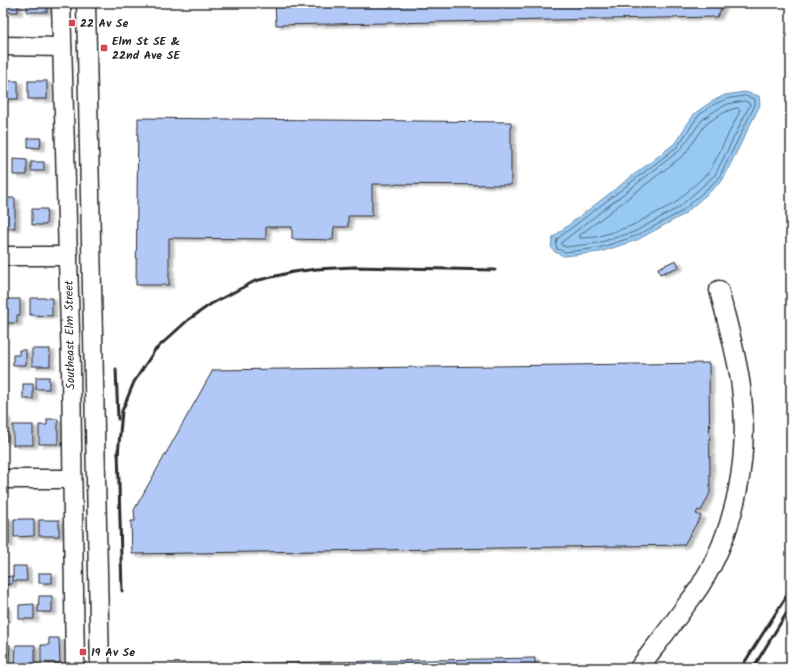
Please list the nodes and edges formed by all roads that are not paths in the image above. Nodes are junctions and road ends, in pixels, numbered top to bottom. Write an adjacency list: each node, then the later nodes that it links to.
1 (61, 3): 4 (street, Southeast Elm Street)
2 (86, 3): 11 (street, Southeast Elm Street)
3 (3, 46): 4 (street)
4 (62, 46): 6 (street, Southeast Elm Street)
5 (3, 256): 6 (street)
6 (68, 256): 9 (street, Southeast Elm Street)
7 (719, 290): 12 (street)
8 (3, 479): 9 (street)
9 (72, 479): 10 (street, Southeast Elm Street)
10 (75, 668)
11 (100, 668)
12 (639, 668)

